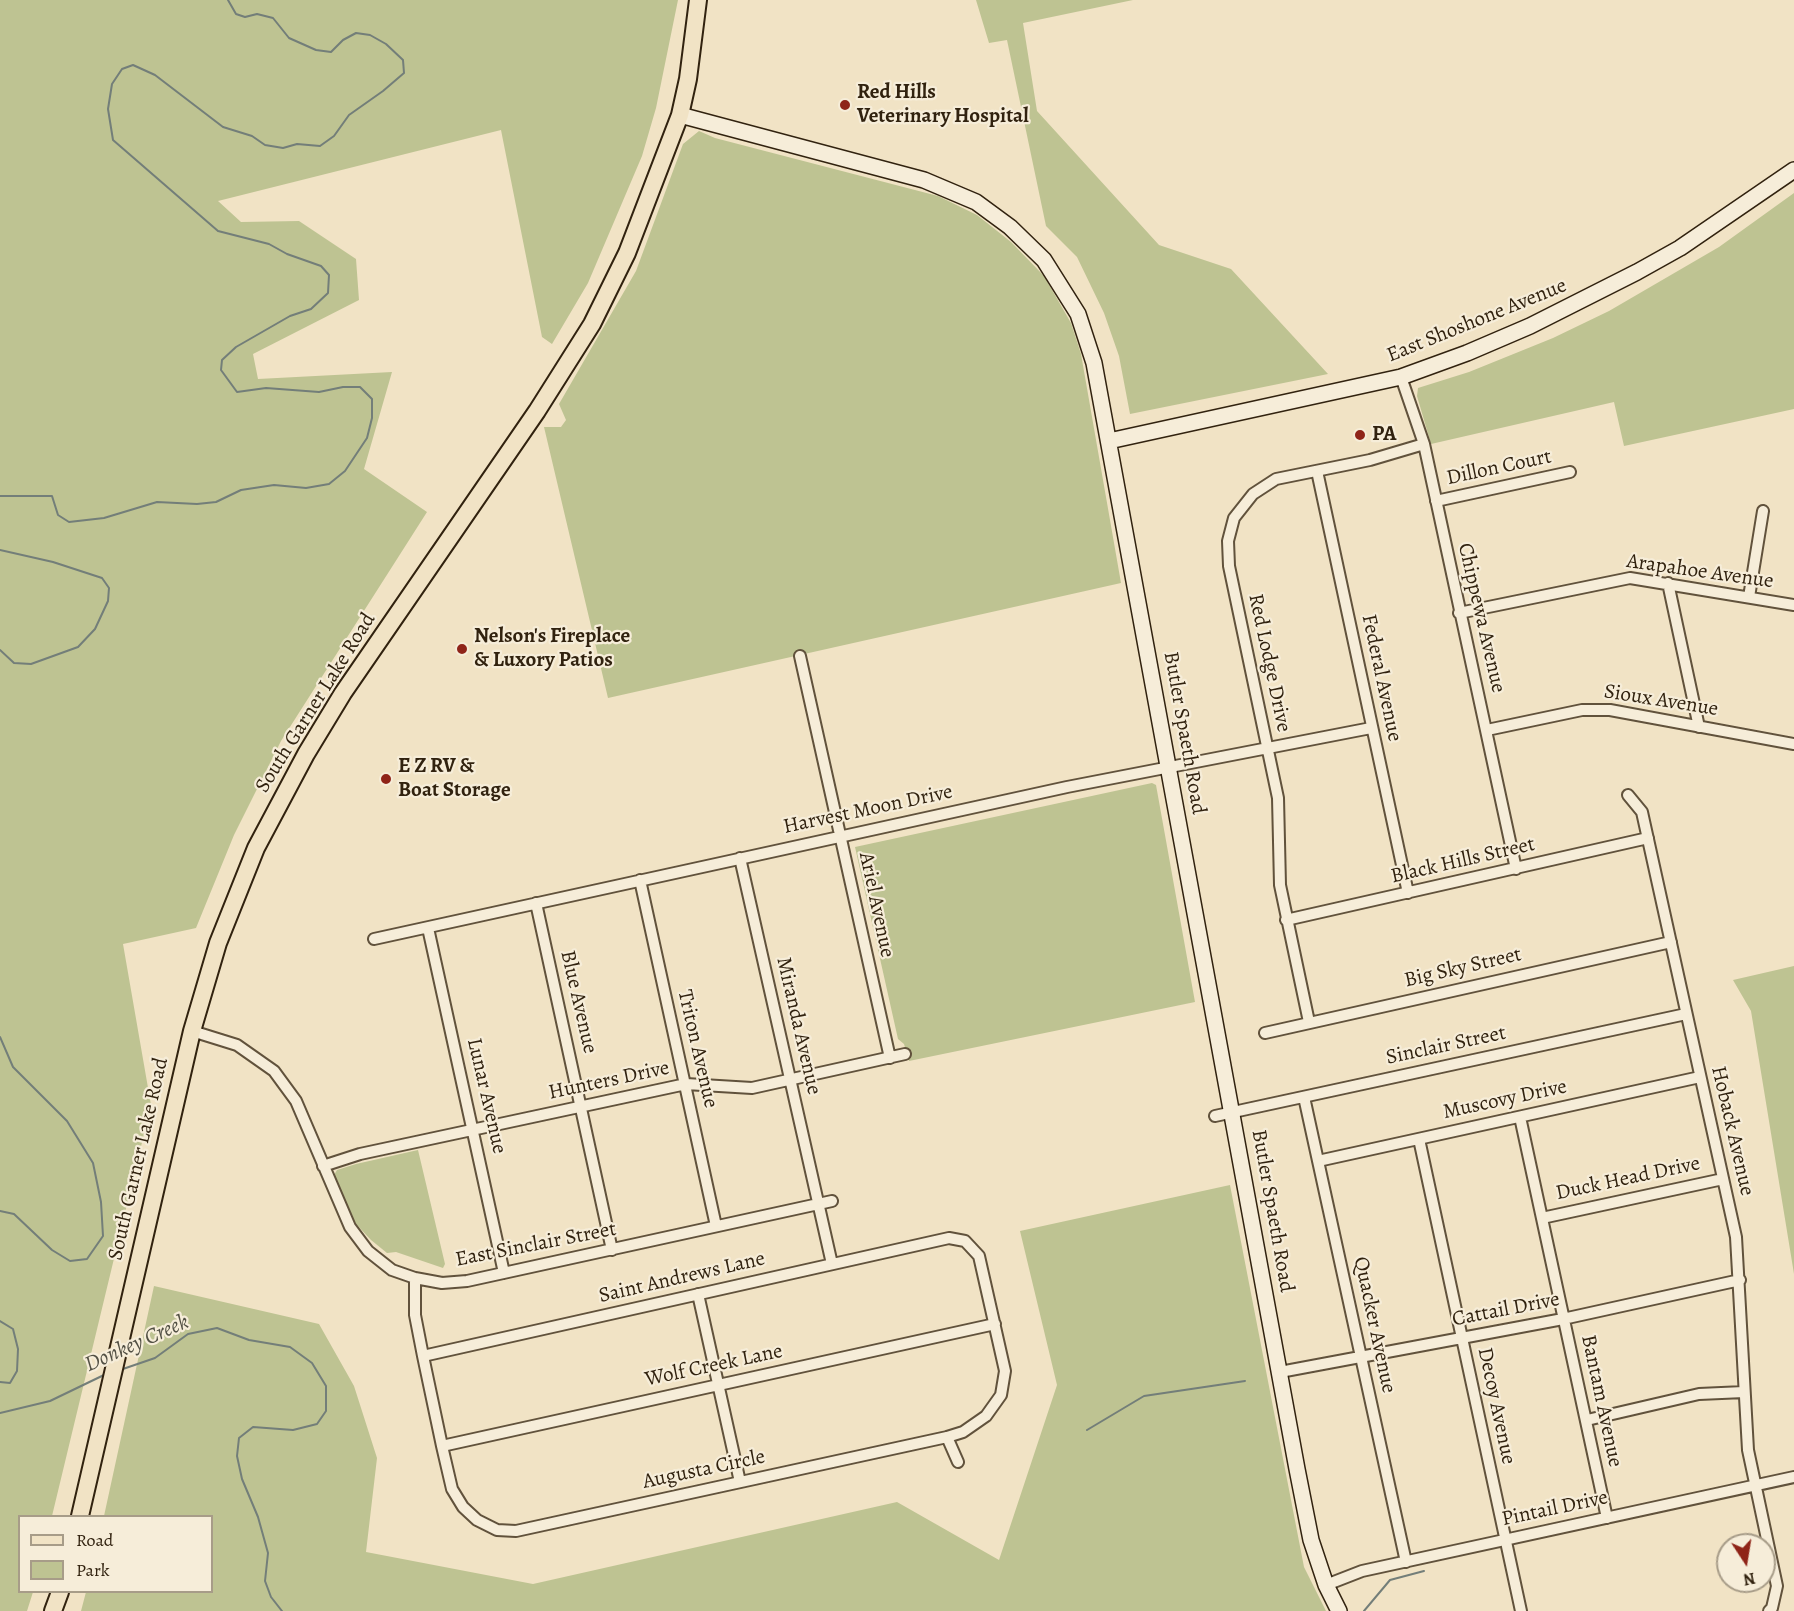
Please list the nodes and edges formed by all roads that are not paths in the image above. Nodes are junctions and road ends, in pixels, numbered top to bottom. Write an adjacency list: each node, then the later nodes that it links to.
1 (698, 0): 2 (main road, South Garner Lake Road)
2 (680, 115): 5 (main road, Butler Spaeth Road); 36 (main road, South Garner Lake Road)
3 (1794, 170): 4 (main road, East Shoshone Avenue)
4 (1401, 377): 5 (main road, East Shoshone Avenue); 6 (street, Chippewa Avenue)
5 (1108, 441): 21 (main road, Butler Spaeth Road)
6 (1424, 444): 7 (street, Red Lodge Drive); 9 (street, Chippewa Avenue)
7 (1317, 471): 16 (street, Federal Avenue); 20 (street, Red Lodge Drive)
8 (1570, 472): 9 (street, Dillon Court)
9 (1436, 501): 14 (street, Chippewa Avenue)
10 (1763, 511): 12 (street)
11 (1668, 583): 12 (street, Arapahoe Avenue); 14 (street, Arapahoe Avenue); 17 (street)
12 (1749, 597): 13 (street, Arapahoe Avenue)
13 (1794, 605)
14 (1459, 613): 18 (street, Chippewa Avenue)
15 (800, 656): 23 (street, Ariel Avenue)
16 (1371, 728): 20 (street, Harvest Moon Drive); 28 (street, Federal Avenue)
17 (1700, 728): 18 (street, Sioux Avenue); 19 (street, Sioux Avenue)
18 (1487, 730): 26 (street, Chippewa Avenue)
19 (1794, 744)
20 (1267, 749): 21 (street, Harvest Moon Drive); 30 (street, Red Lodge Drive)
21 (1169, 768): 23 (street, Harvest Moon Drive); 45 (main road, Butler Spaeth Road)
22 (1628, 795): 24 (street, Hoback Avenue)
23 (841, 836): 25 (street, Harvest Moon Drive); 39 (street, Ariel Avenue)
24 (1648, 838): 26 (street, Black Hills Street); 33 (street, Hoback Avenue)
25 (740, 858): 27 (street, Harvest Moon Drive); 41 (street, Miranda Avenue)
26 (1516, 869): 28 (street, Black Hills Street)
27 (640, 880): 29 (street, Harvest Moon Drive); 42 (street, Triton Avenue)
28 (1408, 893): 30 (street, Black Hills Street)
29 (536, 903): 31 (street, Harvest Moon Drive); 44 (street, Blue Avenue)
30 (1286, 920): 35 (street, Red Lodge Drive)
31 (428, 928): 32 (street, Harvest Moon Drive); 48 (street, Lunar Avenue)
32 (374, 939)
33 (1671, 942): 34 (street, Hoback Avenue); 35 (street, Big Sky Street)
34 (1686, 1014): 40 (street, Hoback Avenue); 43 (street, Sinclair Street)
35 (1309, 1022): 37 (street, Big Sky Street)
36 (192, 1031): 51 (street, East Sinclair Street); 79 (main road, South Garner Lake Road)
37 (1265, 1033)
38 (905, 1054): 39 (street, Hunters Drive)
39 (890, 1058): 41 (street, Hunters Drive)
40 (1700, 1077): 47 (street, Muscovy Drive); 52 (street, Hoback Avenue)
41 (791, 1079): 42 (street, Hunters Drive); 54 (street, Miranda Avenue)
42 (686, 1084): 44 (street, Hunters Drive); 56 (street, Triton Avenue)
43 (1304, 1097): 45 (street, Sinclair Street); 50 (street, Quacker Avenue)
44 (582, 1107): 48 (street, Hunters Drive); 58 (street, Blue Avenue)
45 (1232, 1112): 46 (street, Sinclair Street); 69 (main road, Butler Spaeth Road)
46 (1215, 1116)
47 (1520, 1116): 49 (street, Muscovy Drive); 55 (street, Bantam Avenue)
48 (474, 1131): 51 (street, Hunters Drive); 60 (street, Lunar Avenue)
49 (1419, 1138): 50 (street, Muscovy Drive); 66 (street, Decoy Avenue)
50 (1318, 1161): 68 (street, Quacker Avenue)
51 (323, 1166): 61 (street, East Sinclair Street)
52 (1723, 1179): 55 (street, Duck Head Drive); 62 (street, Hoback Avenue)
53 (832, 1201): 54 (street, East Sinclair Street)
54 (817, 1204): 56 (street, East Sinclair Street); 59 (street, Miranda Avenue)
55 (1542, 1218): 64 (street, Bantam Avenue)
56 (716, 1226): 58 (street, East Sinclair Street)
57 (949, 1238): 59 (street, Saint Andrews Lane); 65 (street, Augusta Circle)
58 (612, 1250): 60 (street, East Sinclair Street)
59 (832, 1264): 63 (street, Saint Andrews Lane)
60 (504, 1273): 61 (street, East Sinclair Street)
61 (415, 1278): 67 (street, Augusta Circle)
62 (1740, 1281): 64 (street, Cattail Drive); 71 (street, Hoback Avenue)
63 (698, 1294): 67 (street, Saint Andrews Lane); 70 (street)
64 (1563, 1319): 66 (street, Cattail Drive); 72 (street, Bantam Avenue)
65 (994, 1324): 70 (street, Wolf Creek Lane); 73 (street, Augusta Circle)
66 (1462, 1338): 68 (street, Cattail Drive); 81 (street, Decoy Avenue)
67 (423, 1356): 74 (street, Augusta Circle)
68 (1361, 1357): 69 (street, Cattail Drive); 82 (street, Quacker Avenue)
69 (1280, 1372): 83 (main road, Butler Spaeth Road)
70 (718, 1385): 74 (street, Wolf Creek Lane); 77 (street)
71 (1744, 1392): 72 (street); 78 (street, Hoback Avenue)
72 (1587, 1420): 80 (street, Bantam Avenue)
73 (947, 1437): 75 (street); 77 (street, Augusta Circle)
74 (442, 1446): 77 (street, Augusta Circle)
75 (958, 1462)
76 (1794, 1477): 78 (street, Pintail Drive)
77 (740, 1482)
78 (1755, 1485): 80 (street, Pintail Drive); 88 (street, Hoback Avenue)
79 (80, 1515)
80 (1606, 1518): 81 (street, Pintail Drive)
81 (1505, 1540): 82 (street, Pintail Drive); 87 (street, Decoy Avenue)
82 (1406, 1562): 83 (street, Pintail Drive)
83 (1326, 1585): 86 (main road, Butler Spaeth Road)
84 (60, 1593): 85 (main road)
85 (53, 1611)
86 (1339, 1611)
87 (1521, 1611)
88 (1768, 1611)

